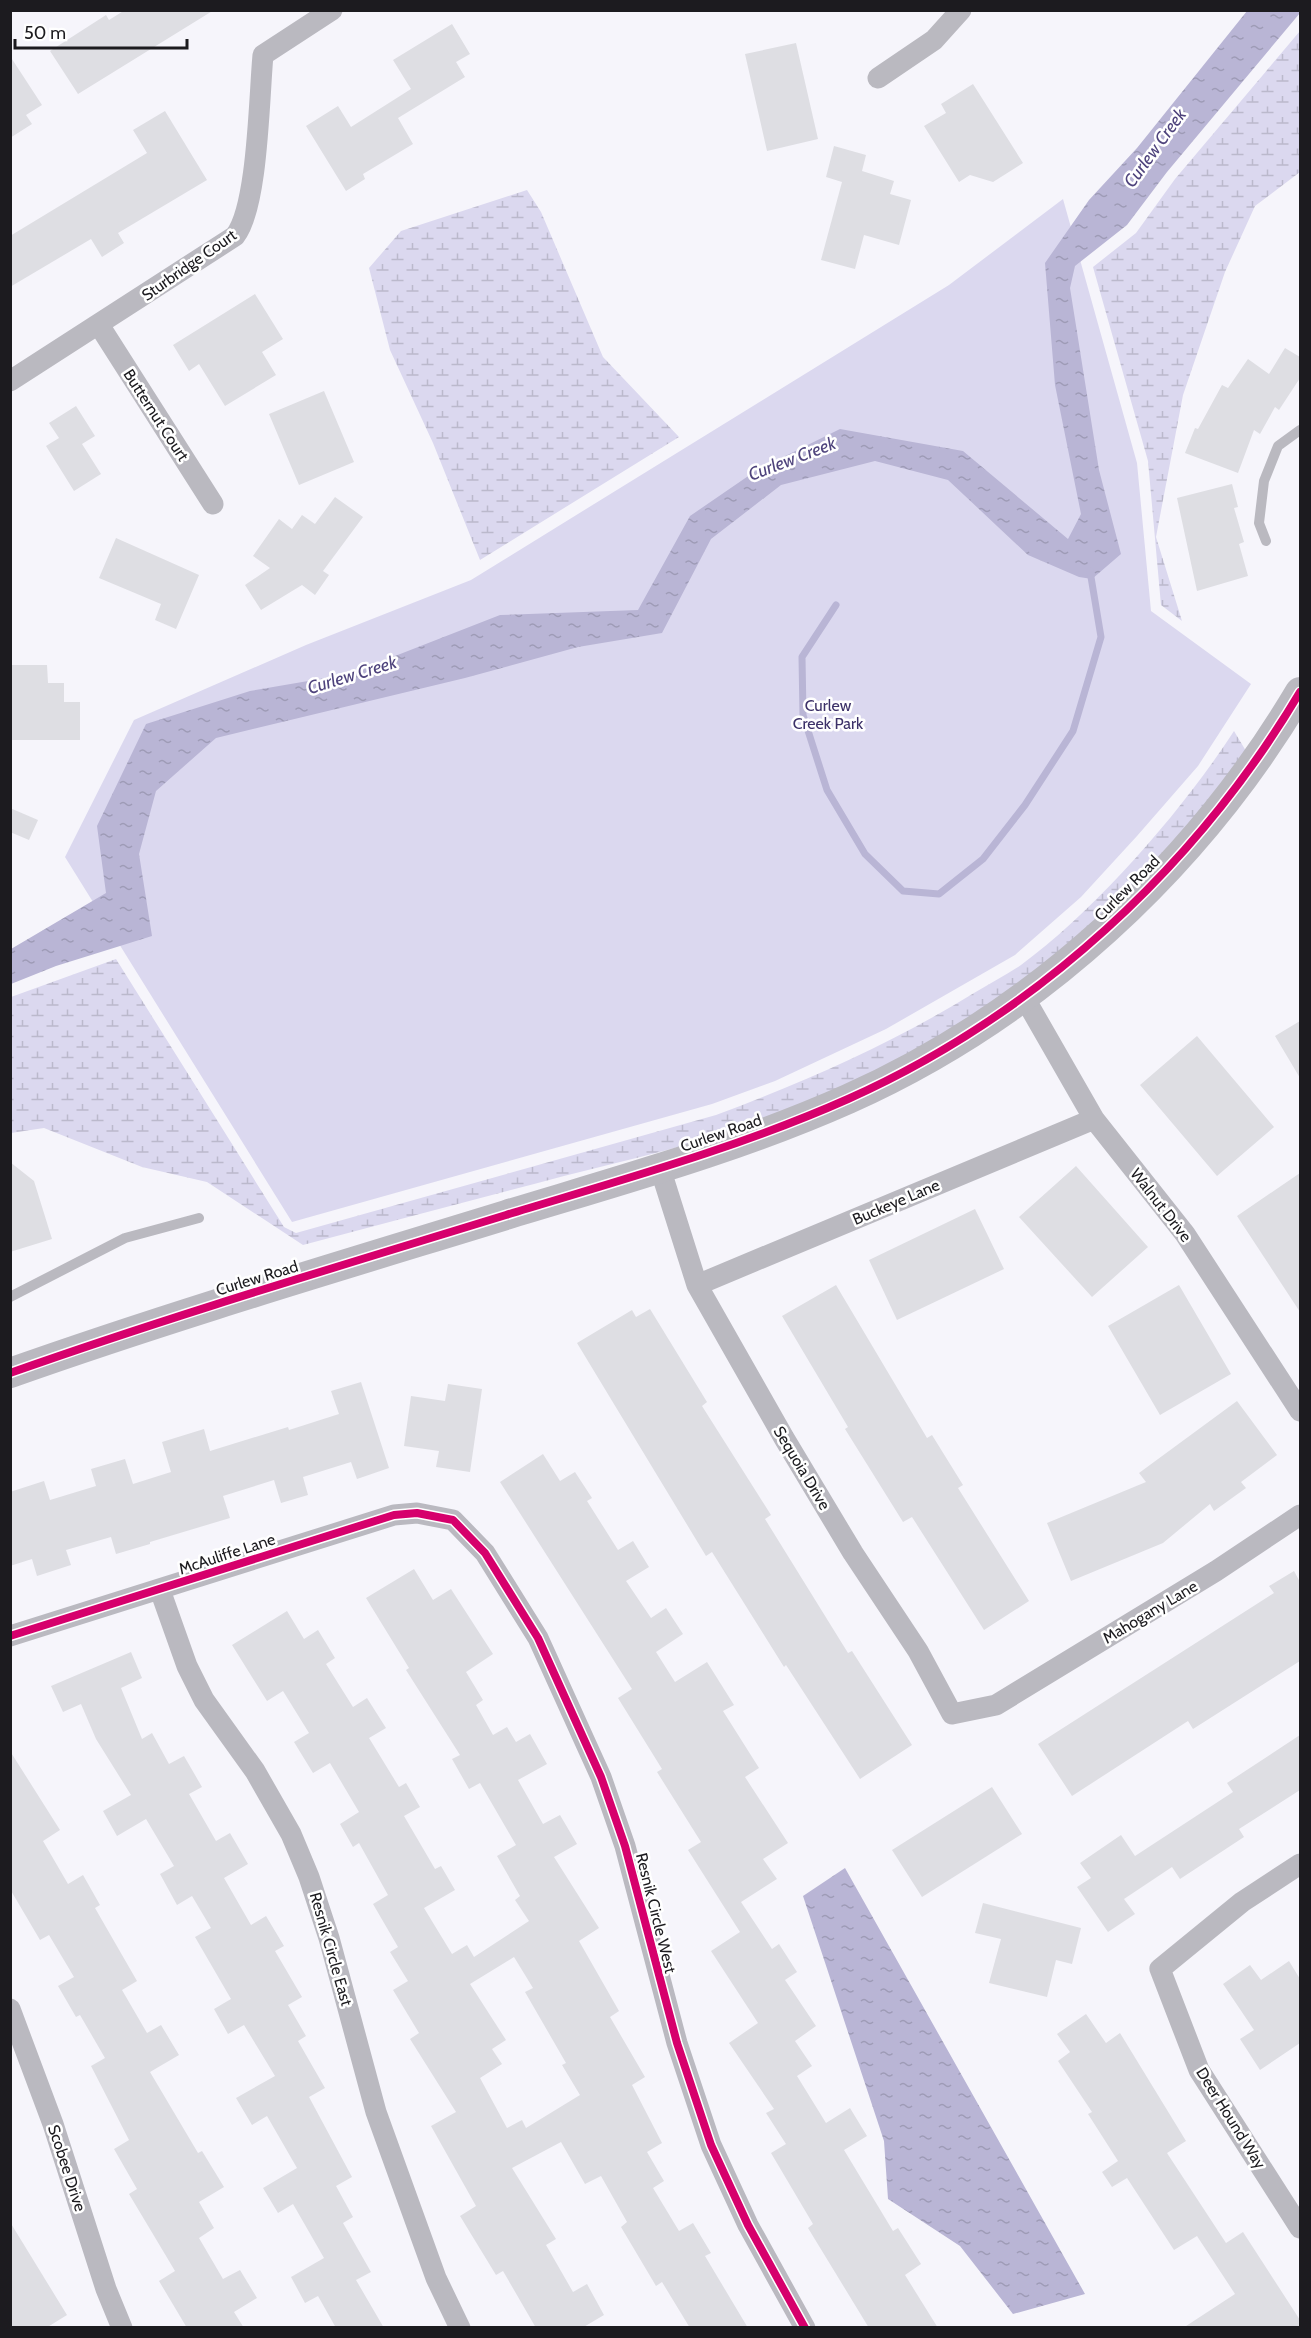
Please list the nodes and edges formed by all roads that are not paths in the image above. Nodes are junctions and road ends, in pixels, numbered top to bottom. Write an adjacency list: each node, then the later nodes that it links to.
1 (332, 10): 4 (street, Sturbridge Court)
2 (961, 12): 3 (street)
3 (878, 78)
4 (99, 325): 5 (street, Sturbridge Court); 7 (street, Butternut Court)
5 (10, 381)
6 (1300, 430): 8 (lane)
7 (213, 504)
8 (1266, 541)
9 (1300, 692): 10 (main road, Curlew Road)
10 (1024, 997): 11 (street, Walnut Drive); 12 (main road, Curlew Road)
11 (1094, 1119): 14 (street, Buckeye Lane); 17 (street, Walnut Drive)
12 (660, 1168): 14 (street, Sequoia Drive); 16 (main road, Curlew Road)
13 (199, 1218): 15 (lane)
14 (697, 1286): 22 (street, Sequoia Drive)
15 (10, 1297)
16 (10, 1373)
17 (1300, 1412)
18 (1300, 1515): 22 (street, Mahogany Lane)
19 (453, 1520): 20 (street, McAuliffe Lane); 28 (street, Resnik Circle West)
20 (160, 1590): 21 (street, McAuliffe Lane); 27 (street, Resnik Circle East)
21 (10, 1636)
22 (996, 1705)
23 (1300, 1864): 25 (street, Deer Hound Way)
24 (10, 2009): 26 (street, Scobee Drive)
25 (1300, 2228)
26 (122, 2328)
27 (460, 2328)
28 (805, 2328)

